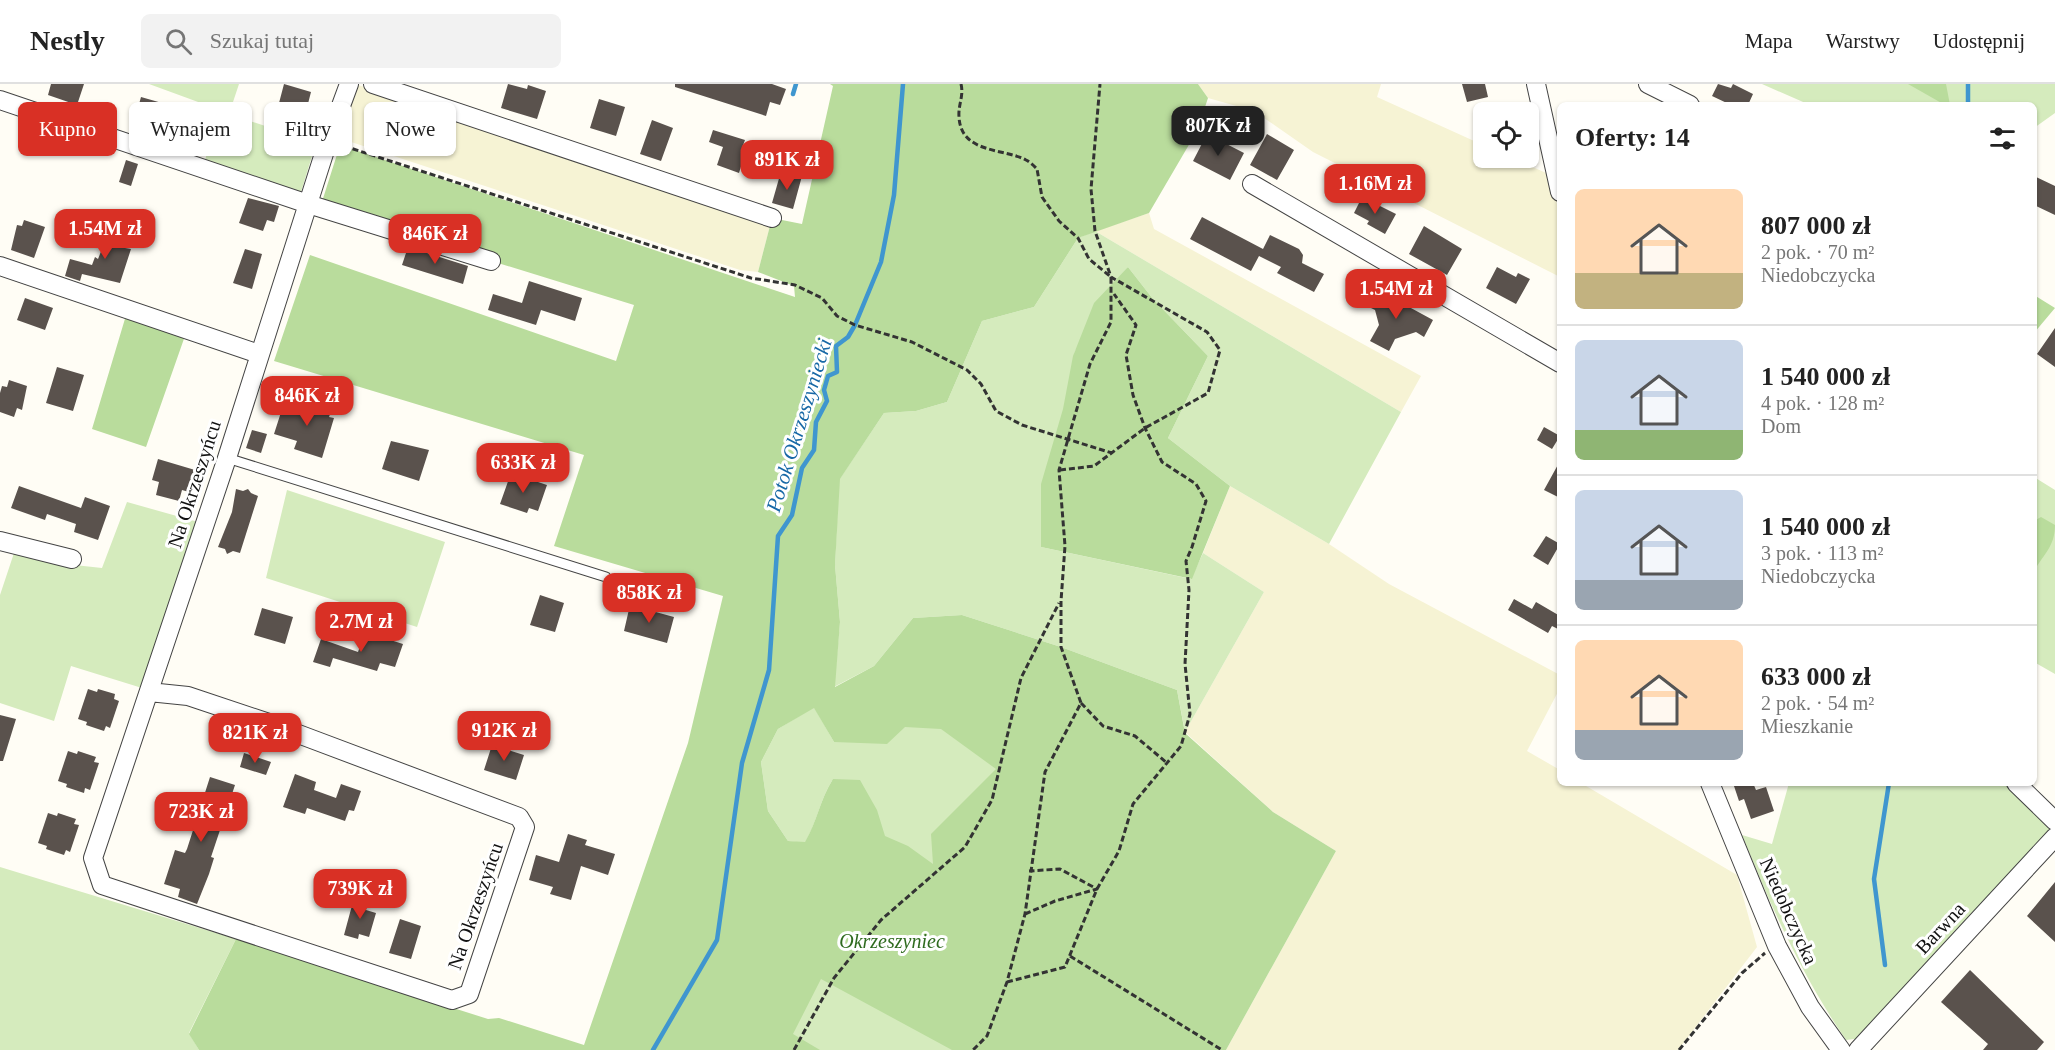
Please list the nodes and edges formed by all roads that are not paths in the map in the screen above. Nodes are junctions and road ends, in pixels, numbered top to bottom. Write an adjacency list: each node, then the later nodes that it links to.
1 (349, 84): 9 (street, Na Okrzeszyńcu)
2 (373, 84): 10 (street)
3 (1536, 84): 7 (street)
4 (1648, 84): 6 (street)
5 (0, 100): 9 (street)
6 (1684, 102)
7 (1557, 178)
8 (1252, 184): 14 (street)
9 (308, 204): 11 (street); 13 (street, Na Okrzeszyńcu)
10 (772, 218)
11 (490, 261)
12 (0, 266): 13 (street)
13 (260, 354): 15 (street, Na Okrzeszyńcu)
14 (1557, 361)
15 (227, 458): 18 (lane); 19 (street, Na Okrzeszyńcu)
16 (0, 541): 17 (street)
17 (72, 559)
18 (606, 577)
19 (149, 692): 19 (street, Na Okrzeszyńcu)
20 (1711, 786): 24 (street, Niedobczycka)
21 (2019, 786): 22 (street)
22 (2055, 821)
23 (2055, 837): 25 (street, Barwna)
24 (1841, 1050)
25 (1858, 1050)

